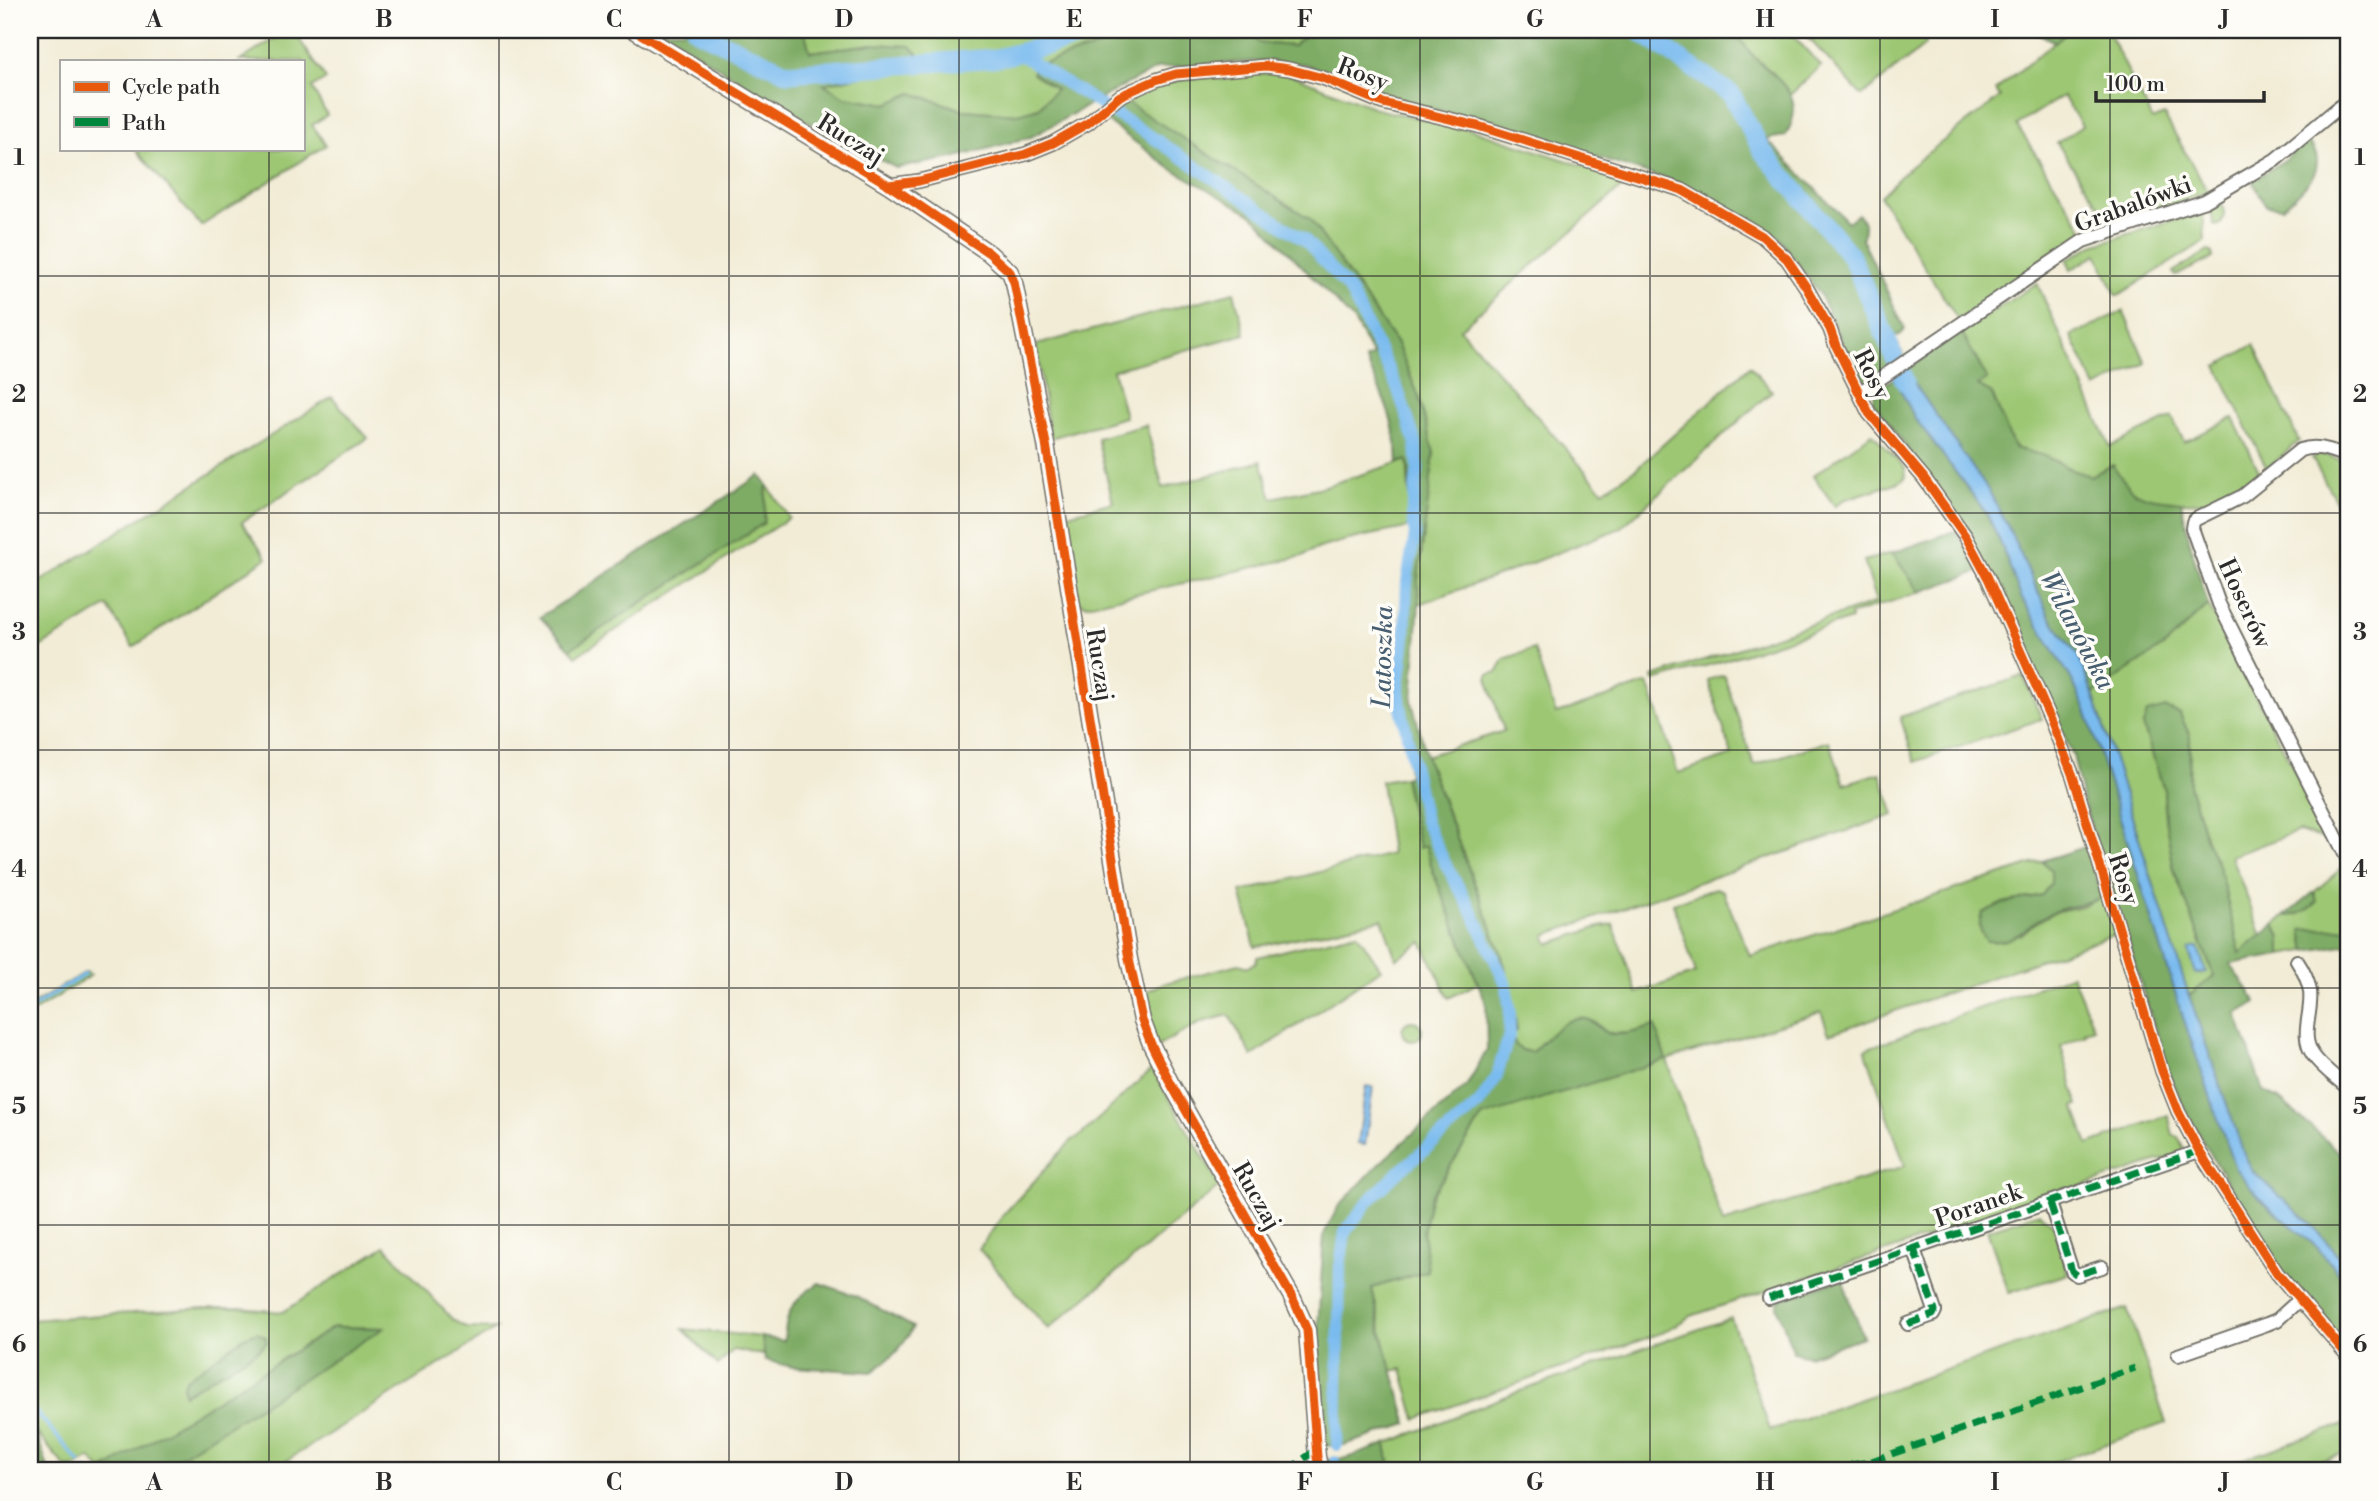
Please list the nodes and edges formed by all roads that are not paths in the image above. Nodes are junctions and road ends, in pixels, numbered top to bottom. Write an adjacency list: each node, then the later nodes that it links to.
1 (634, 30): 3 (street, Ruczaj)
2 (2349, 99): 4 (street, Grabalówki)
3 (890, 185): 4 (street, Rosy); 18 (street, Ruczaj)
4 (1859, 393): 9 (street, Rosy)
5 (2349, 457): 6 (street, Hoserów)
6 (2349, 862)
7 (2297, 961): 8 (street)
8 (2349, 1089)
9 (2199, 1151): 10 (street, Poranek); 14 (street, Rosy)
10 (2050, 1203): 11 (street, Poranek); 12 (street)
11 (1914, 1249): 13 (street, Poranek); 15 (street)
12 (2102, 1267)
13 (1769, 1298)
14 (2299, 1300): 16 (street); 17 (street, Rosy)
15 (1908, 1324)
16 (2178, 1355)
17 (2349, 1356)
18 (1320, 1471)

